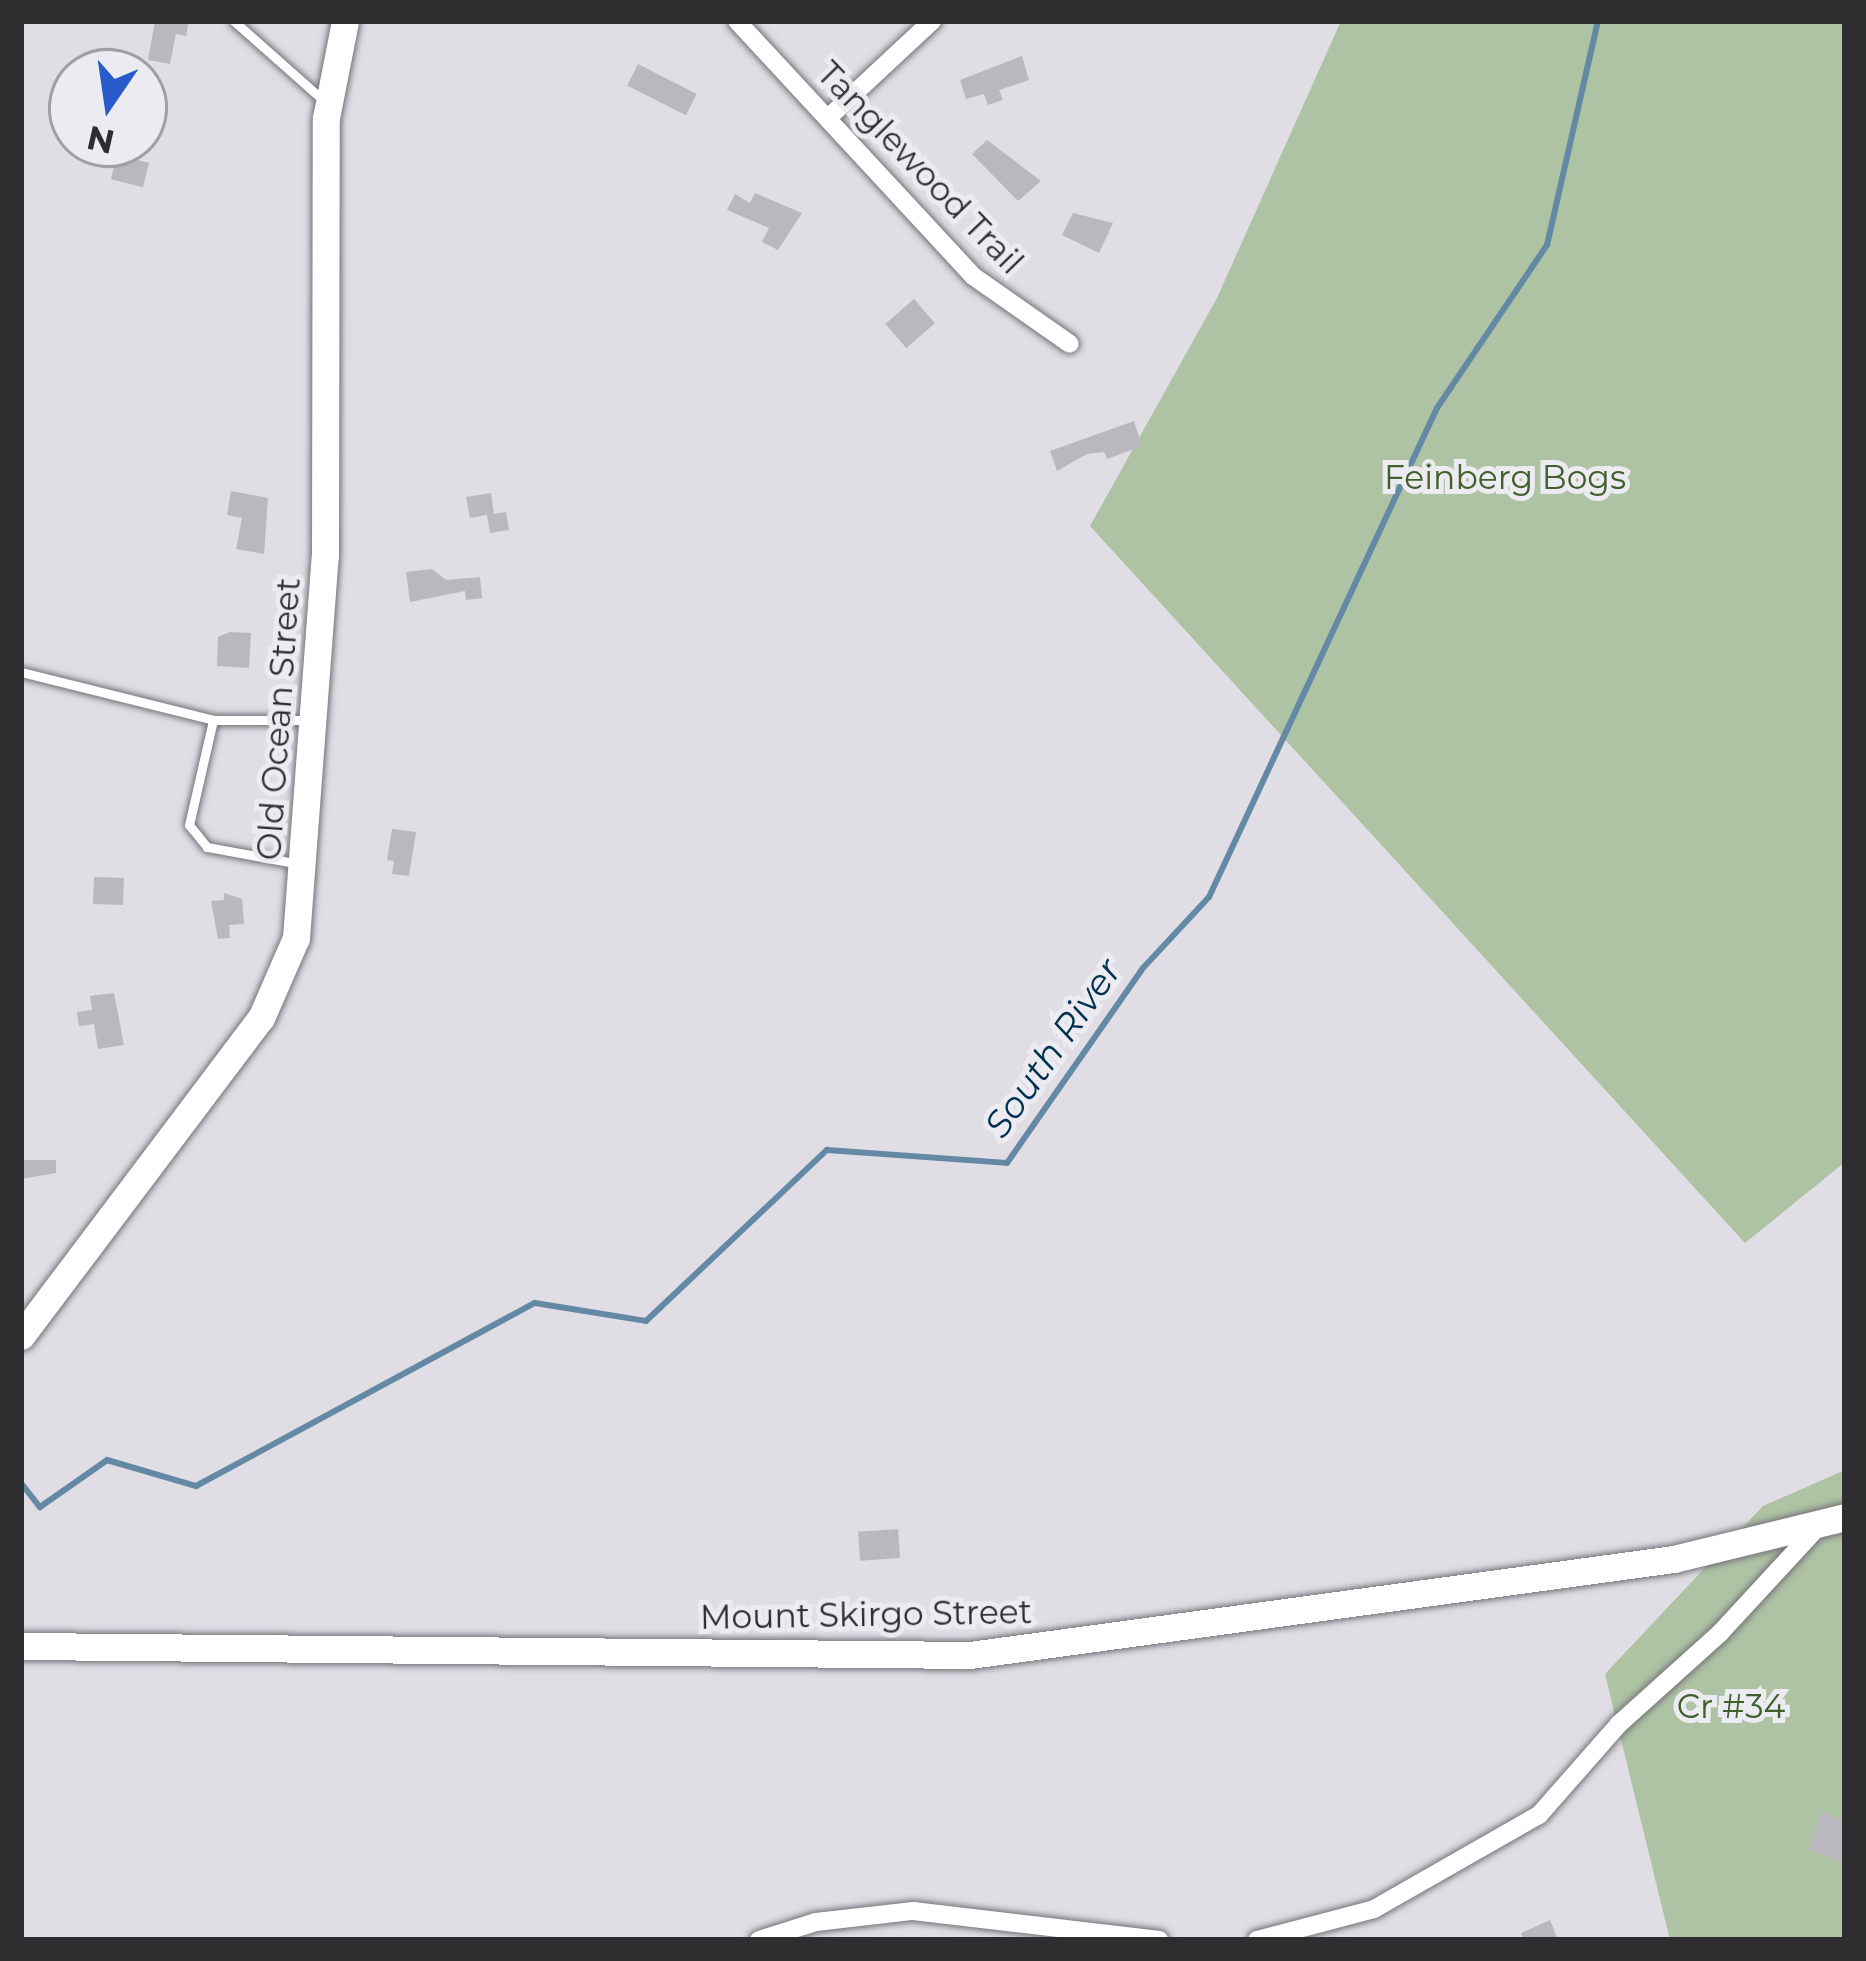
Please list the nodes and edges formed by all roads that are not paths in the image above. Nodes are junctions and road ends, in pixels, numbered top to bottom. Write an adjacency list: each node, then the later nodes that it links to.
1 (234, 21): 5 (lane)
2 (345, 21): 5 (street, Old Ocean Street)
3 (737, 21): 6 (street, Tanglewood Trail)
4 (932, 21): 6 (street)
5 (327, 103): 10 (street, Old Ocean Street)
6 (829, 117): 7 (street, Tanglewood Trail)
7 (1070, 344)
8 (21, 672): 9 (lane)
9 (213, 720): 10 (lane); 11 (lane)
10 (315, 721): 11 (street, Old Ocean Street)
11 (306, 865): 12 (street, Old Ocean Street)
12 (21, 1336)
13 (1845, 1517): 14 (street, Mount Skirgo Street)
14 (1817, 1528): 15 (street, Mount Skirgo Street); 18 (street)
15 (21, 1646)
16 (759, 1940): 17 (street)
17 (1159, 1940)
18 (1257, 1940)

